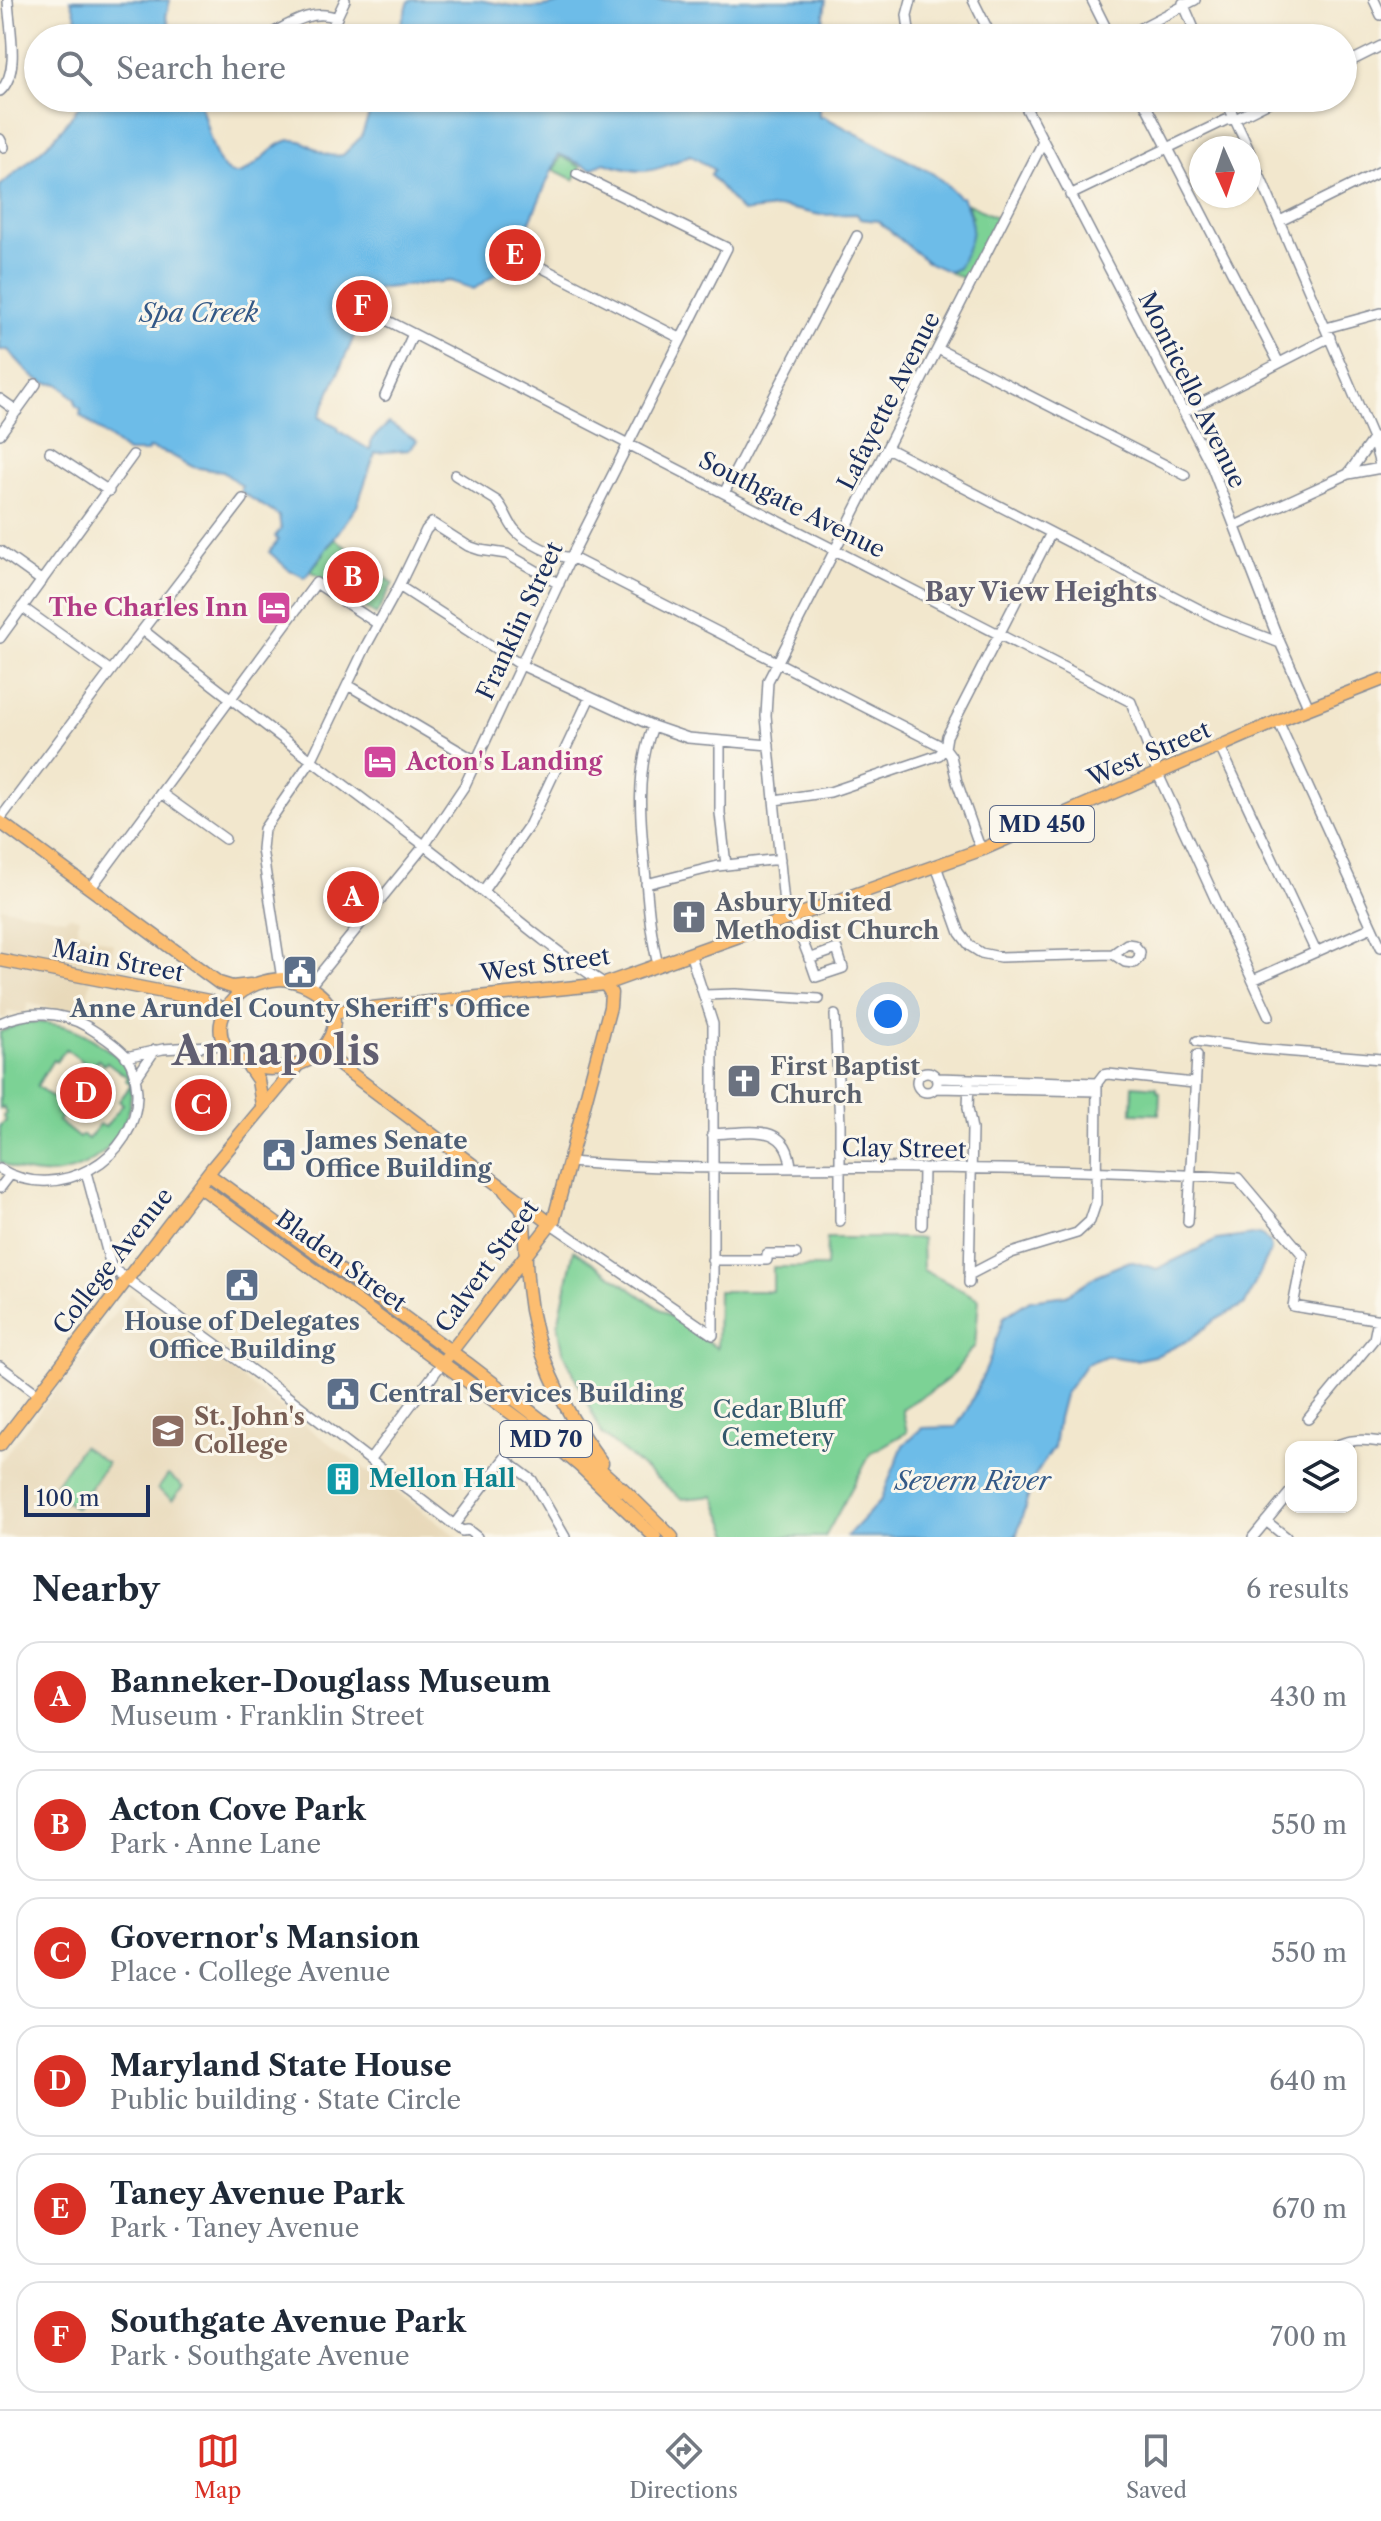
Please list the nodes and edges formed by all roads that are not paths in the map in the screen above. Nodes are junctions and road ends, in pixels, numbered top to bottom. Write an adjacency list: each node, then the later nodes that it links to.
1 (8, 0): 20 (street)
2 (345, 0): 10 (street)
3 (911, 0): 13 (street)
4 (973, 0): 14 (street)
5 (1092, 0): 15 (street)
6 (1195, 0): 8 (street)
7 (1374, 0): 9 (street)
8 (1183, 3): 16 (street); 17 (street)
9 (1381, 15)
10 (337, 18): 11 (street); 12 (street)
11 (292, 24)
12 (334, 24)
13 (908, 24)
14 (985, 24)
15 (1104, 24)
16 (1146, 24)
17 (1192, 24)
18 (1381, 46): 19 (street)
19 (1357, 58)
20 (0, 91)
21 (1028, 112): 27 (street, Monticello Avenue)
22 (1149, 112): 28 (street)
23 (1232, 112): 25 (street)
24 (1249, 112): 25 (street)
25 (1235, 119): 26 (street); 28 (street)
26 (1242, 136)
27 (1043, 142): 32 (street, Monticello Avenue); 41 (street, Lafayette Avenue)
28 (1167, 147): 32 (street); 42 (street)
29 (1381, 171): 33 (street)
30 (577, 174): 40 (street, Franklin Street)
31 (1261, 179): 33 (street)
32 (1070, 195): 47 (street, Monticello Avenue)
33 (1280, 221): 38 (street)
34 (857, 236): 59 (street)
35 (521, 257): 40 (street)
36 (365, 309): 39 (street, Southgate Avenue)
37 (1381, 313): 38 (street)
38 (1328, 333): 42 (street); 49 (street)
39 (413, 334): 44 (street); 50 (street, Southgate Avenue)
40 (680, 338): 50 (street, Franklin Street)
41 (938, 349): 51 (street, Lafayette Avenue); 57 (street)
42 (1279, 363): 47 (street)
43 (36, 384): 46 (street)
44 (385, 396)
45 (0, 399): 46 (street)
46 (17, 411): 48 (street)
47 (1184, 412): 61 (street, Monticello Avenue)
48 (0, 434)
49 (1377, 437): 54 (street); 55 (street)
50 (629, 443): 59 (street, Southgate Avenue); 65 (street, Franklin Street)
51 (887, 448): 62 (street); 63 (street, Lafayette Avenue)
52 (50, 452): 58 (street)
53 (133, 455): 58 (street)
54 (1381, 469): 55 (street)
55 (1348, 474): 61 (street)
56 (455, 475): 65 (street)
57 (1185, 475)
58 (109, 491): 66 (street)
59 (724, 493): 63 (street, Southgate Avenue)
60 (243, 499): 71 (street)
61 (1235, 526): 74 (street, Monticello Avenue)
62 (1051, 533): 72 (street); 74 (street)
63 (835, 550): 72 (street, Southgate Avenue); 75 (street, Lafayette Avenue)
64 (0, 551): 66 (street)
65 (571, 557): 67 (street, Franklin Street); 75 (street)
66 (42, 581): 69 (street)
67 (559, 584): 68 (street); 76 (street, Franklin Street)
68 (399, 586): 70 (street); 76 (street)
69 (22, 607): 73 (street); 77 (street)
70 (378, 624): 79 (street); 81 (street)
71 (143, 630): 77 (street); 81 (street)
72 (1000, 634): 88 (street); 91 (street, Southgate Avenue)
73 (0, 638)
74 (1280, 643): 82 (street, Monticello Avenue)
75 (777, 663): 86 (street, Lafayette Avenue); 88 (street)
76 (521, 665): 80 (street); 90 (street, Franklin Street)
77 (111, 671): 94 (street)
78 (1381, 680): 82 (main road, West Street / MD 450)
79 (348, 685): 89 (street); 90 (street)
80 (590, 697): 84 (street); 103 (street)
81 (230, 700): 89 (street); 92 (street)
82 (1309, 708): 83 (main road, West Street / MD 450)
83 (1278, 721): 87 (main road, West Street / MD 450); 105 (street)
84 (653, 726): 85 (street); 101 (street)
85 (720, 742): 86 (street); 99 (street)
86 (769, 745): 93 (street, Lafayette Avenue)
87 (1220, 747): 91 (main road, West Street / MD 450); 107 (street)
88 (945, 748): 93 (street); 97 (street)
89 (311, 761): 96 (street); 113 (street)
90 (476, 761): 96 (street, Franklin Street)
91 (1158, 774): 97 (main road, West Street / MD 450); 114 (street, Southgate Avenue)
92 (161, 793): 95 (street); 102 (street)
93 (775, 800): 98 (street, Lafayette Avenue)
94 (0, 820): 102 (main road)
95 (225, 839)
96 (424, 846): 103 (street); 117 (street, Franklin Street)
97 (983, 849): 100 (main road, West Street / MD 450)
98 (780, 859): 99 (street); 104 (street, Lafayette Avenue)
99 (726, 865): 101 (street)
100 (936, 866): 104 (main road, West Street / MD 450); 109 (street)
101 (646, 884): 112 (street)
102 (90, 889): 116 (main road)
103 (483, 891): 115 (street)
104 (792, 917): 108 (main road, West Street / MD 450); 110 (street, Lafayette Avenue)
105 (1372, 927): 106 (street); 107 (street)
106 (1381, 947)
107 (1316, 952): 114 (street)
108 (690, 953): 112 (main road, West Street / MD 450); 118 (street)
109 (1113, 954)
110 (809, 959)
111 (0, 960): 120 (main road, Main Street)
112 (658, 965): 115 (main road, West Street / MD 450)
113 (282, 979): 116 (main road); 117 (main road)
114 (1253, 980): 123 (street, Southgate Avenue)
115 (605, 984): 121 (main road, West Street / MD 450); 141 (main road, Calvert Street)
116 (253, 985): 120 (main road)
117 (310, 986): 121 (main road)
118 (704, 995): 119 (street); 140 (street)
119 (819, 999)
120 (224, 1011): 126 (main road)
121 (332, 1012): 128 (main road)
122 (835, 1015): 143 (street)
123 (1269, 1016)
124 (0, 1023): 130 (street)
125 (1197, 1041): 131 (street)
126 (224, 1045): 127 (street); 132 (main road)
127 (155, 1050): 130 (street); 134 (street)
128 (321, 1051): 133 (main road); 155 (main road)
129 (1197, 1055): 136 (street)
130 (126, 1057): 134 (street)
131 (1381, 1059)
132 (247, 1064): 133 (main road); 139 (main road)
133 (297, 1066): 139 (main road, College Avenue)
134 (136, 1078): 148 (street)
135 (936, 1083): 137 (street)
136 (1194, 1083): 138 (street); 151 (street)
137 (969, 1084): 138 (street); 147 (street)
138 (1097, 1087): 149 (street)
139 (262, 1105): 150 (main road, College Avenue)
140 (712, 1134): 142 (street); 146 (street)
141 (569, 1162): 146 (street, Clay Street); 158 (main road, Calvert Street)
142 (791, 1168): 143 (street, Clay Street); 146 (street, Clay Street)
143 (839, 1168): 144 (street, Clay Street); 156 (street)
144 (923, 1168): 147 (street, Clay Street); 159 (street)
145 (0, 1169): 152 (street)
146 (712, 1169): 162 (street)
147 (971, 1170): 149 (street, Clay Street); 149 (street)
148 (86, 1172): 152 (street); 163 (street)
149 (1097, 1173): 151 (street, Clay Street)
150 (208, 1174): 153 (main road, College Avenue); 167 (main road, Bladen Street / MD 70)
151 (1190, 1174): 157 (street); 166 (street, Clay Street)
152 (10, 1175): 154 (street)
153 (199, 1186): 164 (main road, College Avenue); 167 (main road, Bladen Street / MD 70)
154 (0, 1188)
155 (505, 1191): 158 (main road); 161 (main road)
156 (840, 1221)
157 (1188, 1222)
158 (550, 1223): 161 (main road, Calvert Street); 162 (street)
159 (922, 1225)
160 (796, 1254): 162 (street)
161 (525, 1258): 167 (main road, Calvert Street); 177 (main road)
162 (712, 1260)
163 (111, 1266): 164 (street); 165 (street)
164 (128, 1281): 165 (main road, College Avenue); 176 (street)
165 (114, 1296): 169 (main road, College Avenue)
166 (1379, 1319): 170 (street)
167 (447, 1357): 176 (street, Calvert Street); 177 (main road, Bladen Street / MD 70); 179 (main road, Bladen Street / MD 70)
168 (0, 1366): 169 (street)
169 (38, 1394): 174 (main road, College Avenue)
170 (1308, 1419)
171 (523, 1434): 175 (street)
172 (1350, 1441): 173 (street)
173 (1381, 1442)
174 (0, 1445)
175 (504, 1459): 181 (street); 183 (street)
176 (370, 1460): 181 (street)
177 (624, 1491): 179 (main road, MD 70)
178 (1285, 1498): 180 (street)
179 (647, 1521): 184 (main road, MD 70); 185 (main road, MD 70)
180 (1266, 1521): 186 (street); 187 (street)
181 (458, 1528): 182 (street)
182 (477, 1537)
183 (565, 1537)
184 (655, 1537)
185 (672, 1537)
186 (1253, 1537)
187 (1286, 1537)

